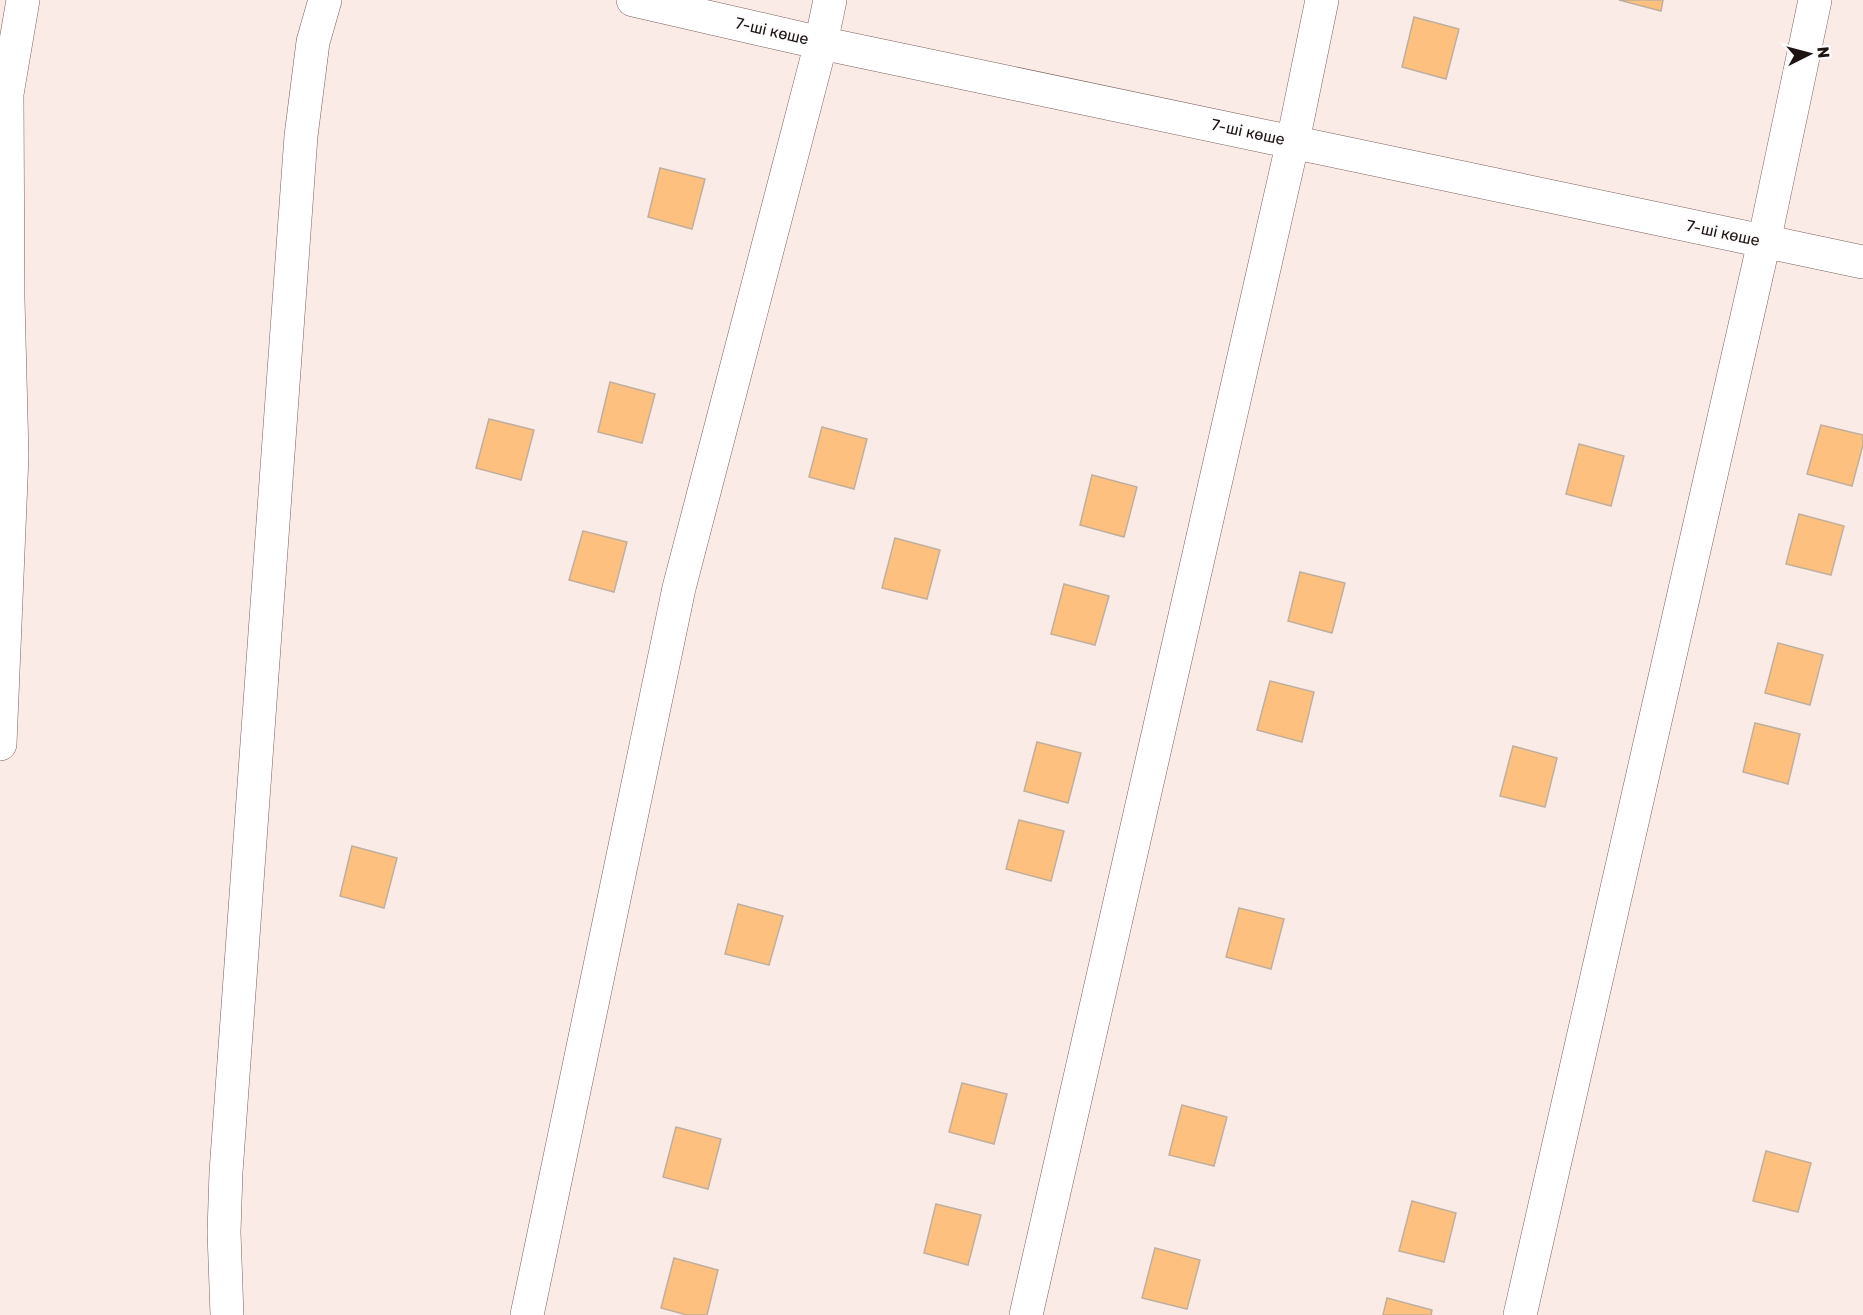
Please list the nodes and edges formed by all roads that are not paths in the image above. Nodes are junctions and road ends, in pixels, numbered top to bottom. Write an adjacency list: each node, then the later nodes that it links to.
1 (23, 0): 11 (lane)
2 (324, 0): 12 (lane)
3 (633, 0): 7 (lane, 7-ші көше)
4 (830, 0): 7 (lane)
5 (1322, 0): 8 (lane)
6 (1815, 0): 9 (lane)
7 (821, 43): 8 (lane, 7-ші көше); 13 (lane)
8 (1293, 141): 9 (lane, 7-ші көше); 14 (lane)
9 (1764, 242): 10 (lane, 7-ші көше); 15 (lane)
10 (1863, 262)
11 (0, 744)
12 (227, 1315)
13 (527, 1315)
14 (1026, 1315)
15 (1520, 1315)

